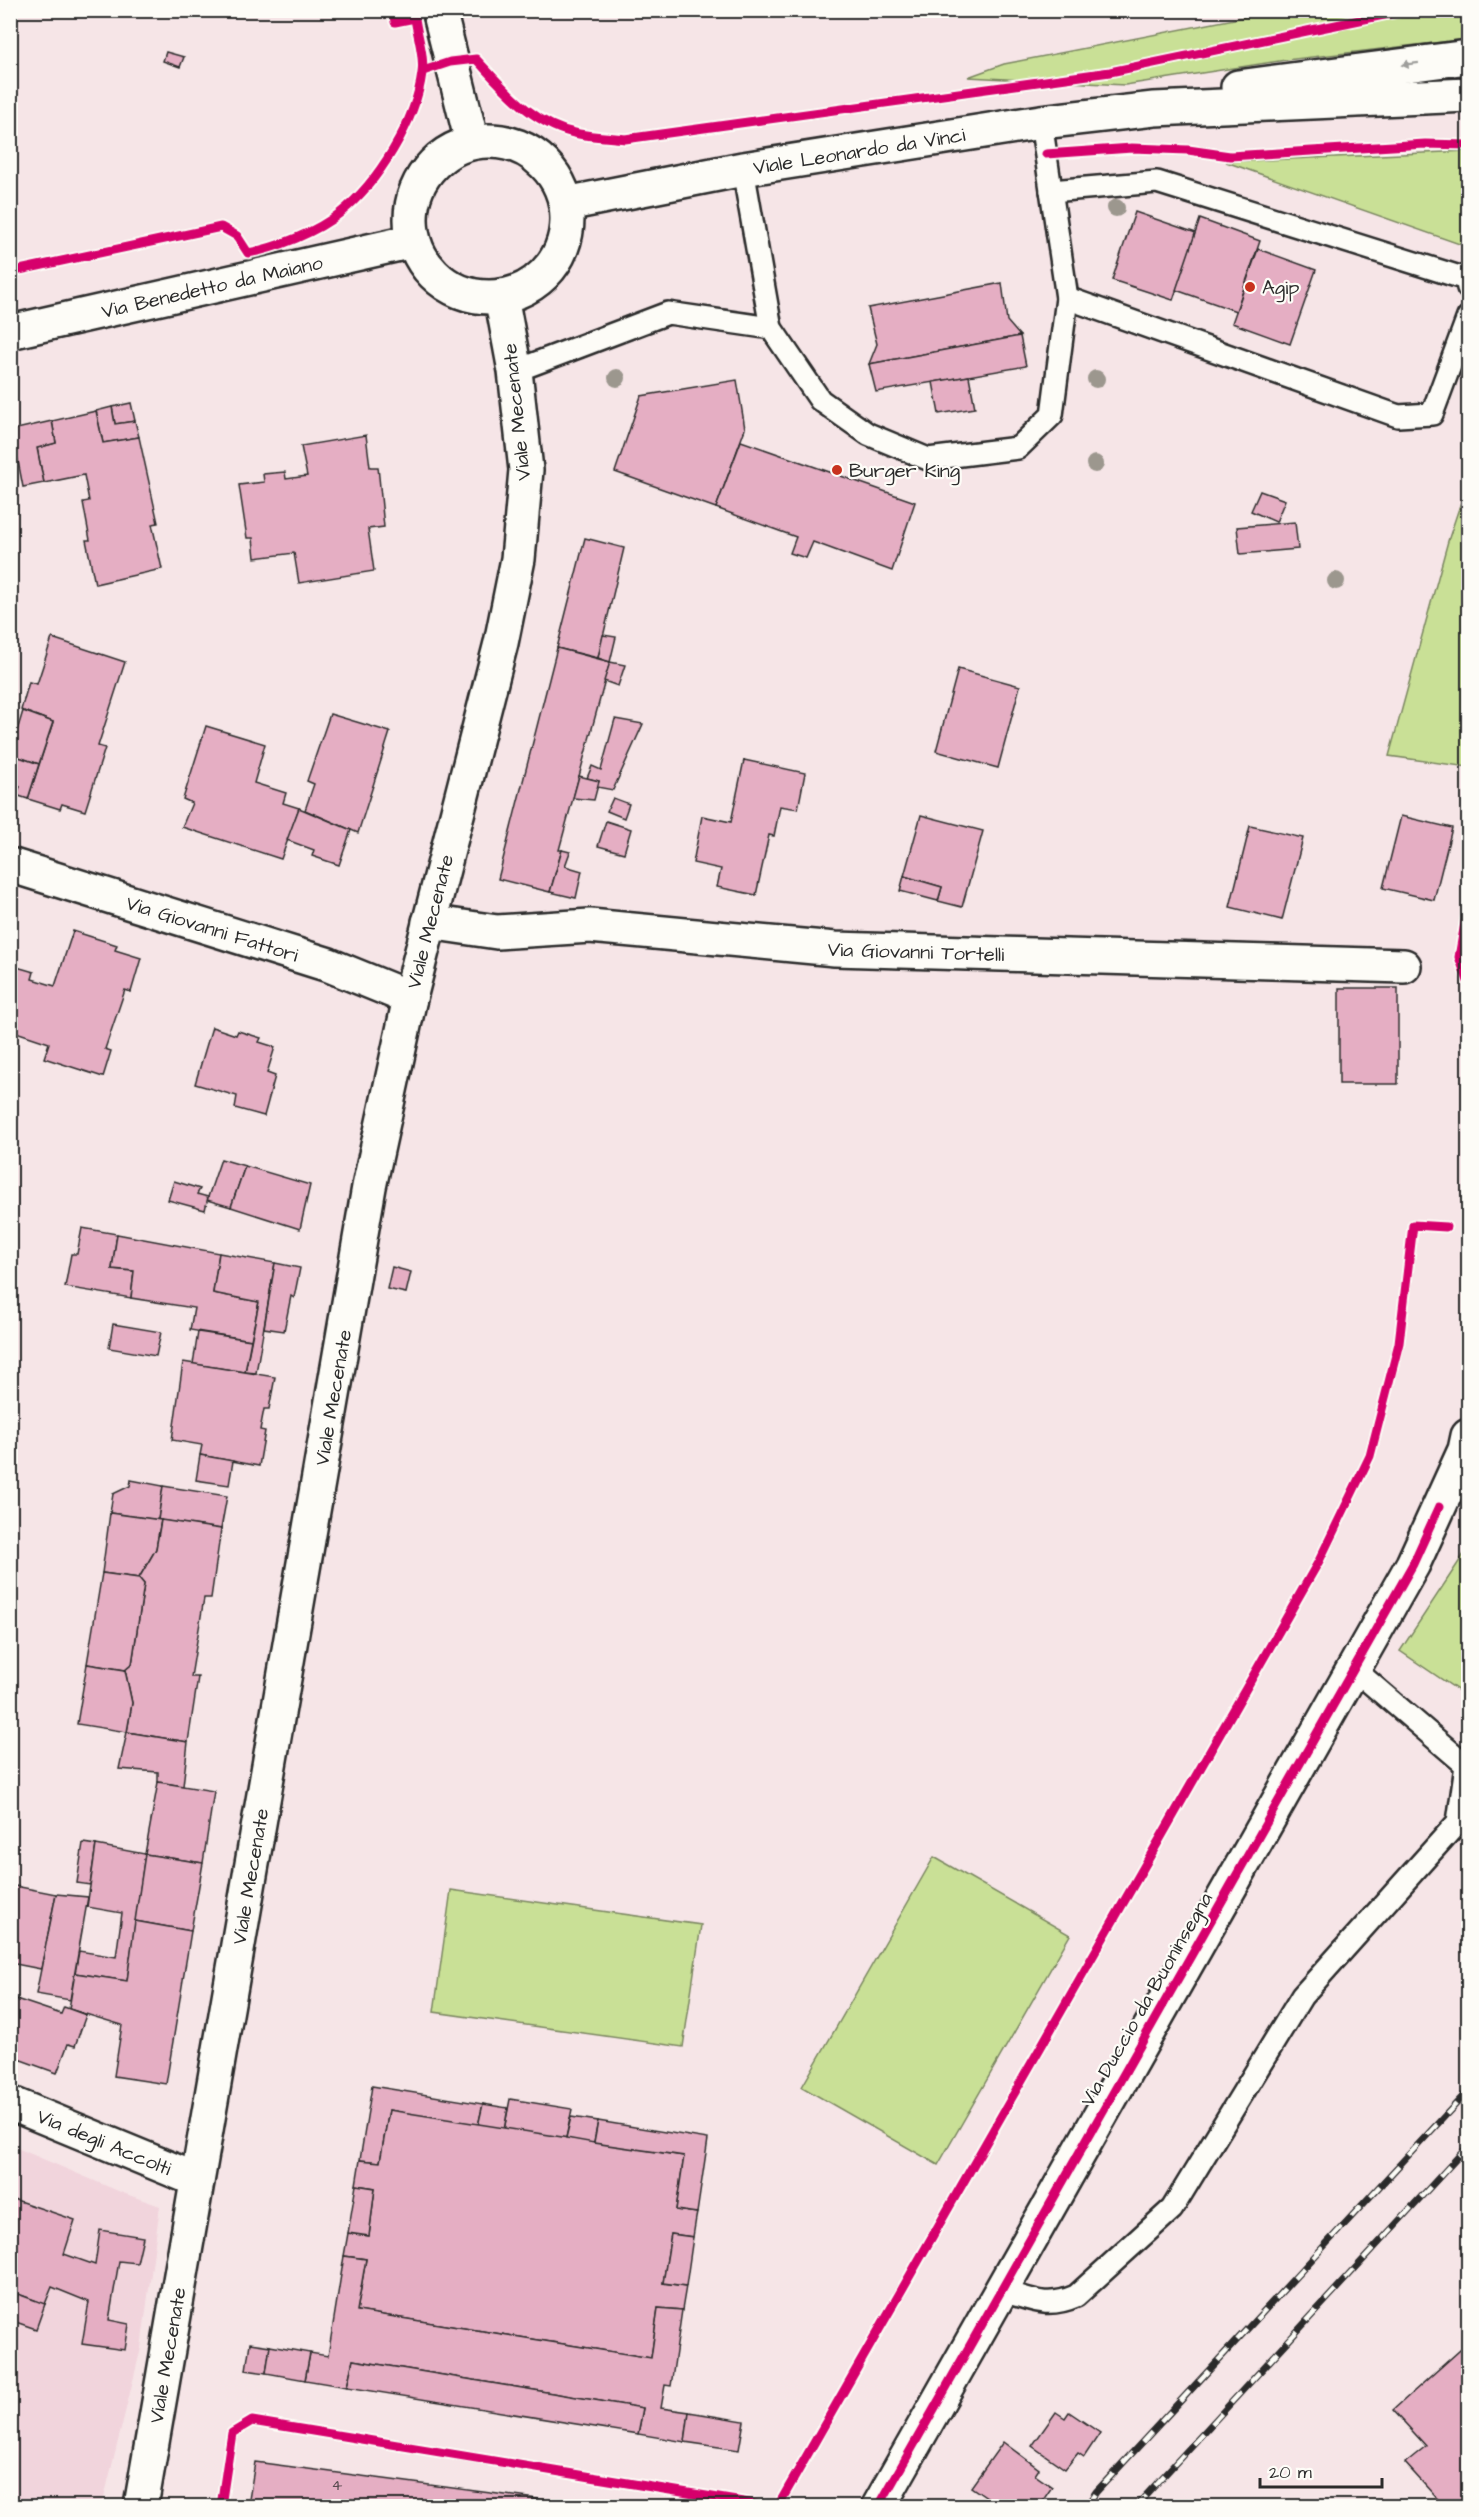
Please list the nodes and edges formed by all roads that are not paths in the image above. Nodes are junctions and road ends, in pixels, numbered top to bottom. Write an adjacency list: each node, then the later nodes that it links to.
1 (439, 10): 7 (main road)
2 (1468, 57): 4 (main road, Viale Leonardo da Vinci, one-way to 4)
3 (1468, 95): 4 (main road, Viale Leonardo da Vinci)
4 (1154, 109): 5 (main road); 6 (main road, Viale Leonardo da Vinci)
5 (1468, 118)
6 (1041, 122): 8 (main road, Viale Leonardo da Vinci); 9 (lane)
7 (472, 142): 10 (main road); 11 (main road)
8 (743, 169): 10 (main road, Viale Leonardo da Vinci); 16 (lane)
9 (1051, 191): 12 (lane); 14 (lane)
10 (566, 204): 13 (main road)
11 (413, 241): 13 (main road); 17 (main road, Via Benedetto da Maiano)
12 (1468, 288)
13 (501, 296): 18 (main road, Viale Mecenate)
14 (1066, 298): 15 (lane); 16 (lane)
15 (1468, 316)
16 (771, 328): 18 (lane)
17 (10, 332)
18 (515, 371): 20 (main road, Viale Mecenate)
19 (10, 865): 22 (main road, Via Giovanni Fattori)
20 (429, 922): 21 (main road, Via Giovanni Tortelli); 22 (main road, Viale Mecenate)
21 (1404, 966)
22 (410, 998): 26 (main road, Viale Mecenate)
23 (1468, 1436): 24 (main road, Via Duccio da Buoninsegna)
24 (1354, 1669): 27 (main road, Via Duccio da Buoninsegna); 27 (lane)
25 (10, 2103): 26 (main road, Via degli Accolti)
26 (197, 2180): 28 (main road, Viale Mecenate)
27 (1002, 2291): 29 (main road, Via Duccio da Buoninsegna)
28 (141, 2506)
29 (879, 2506)

